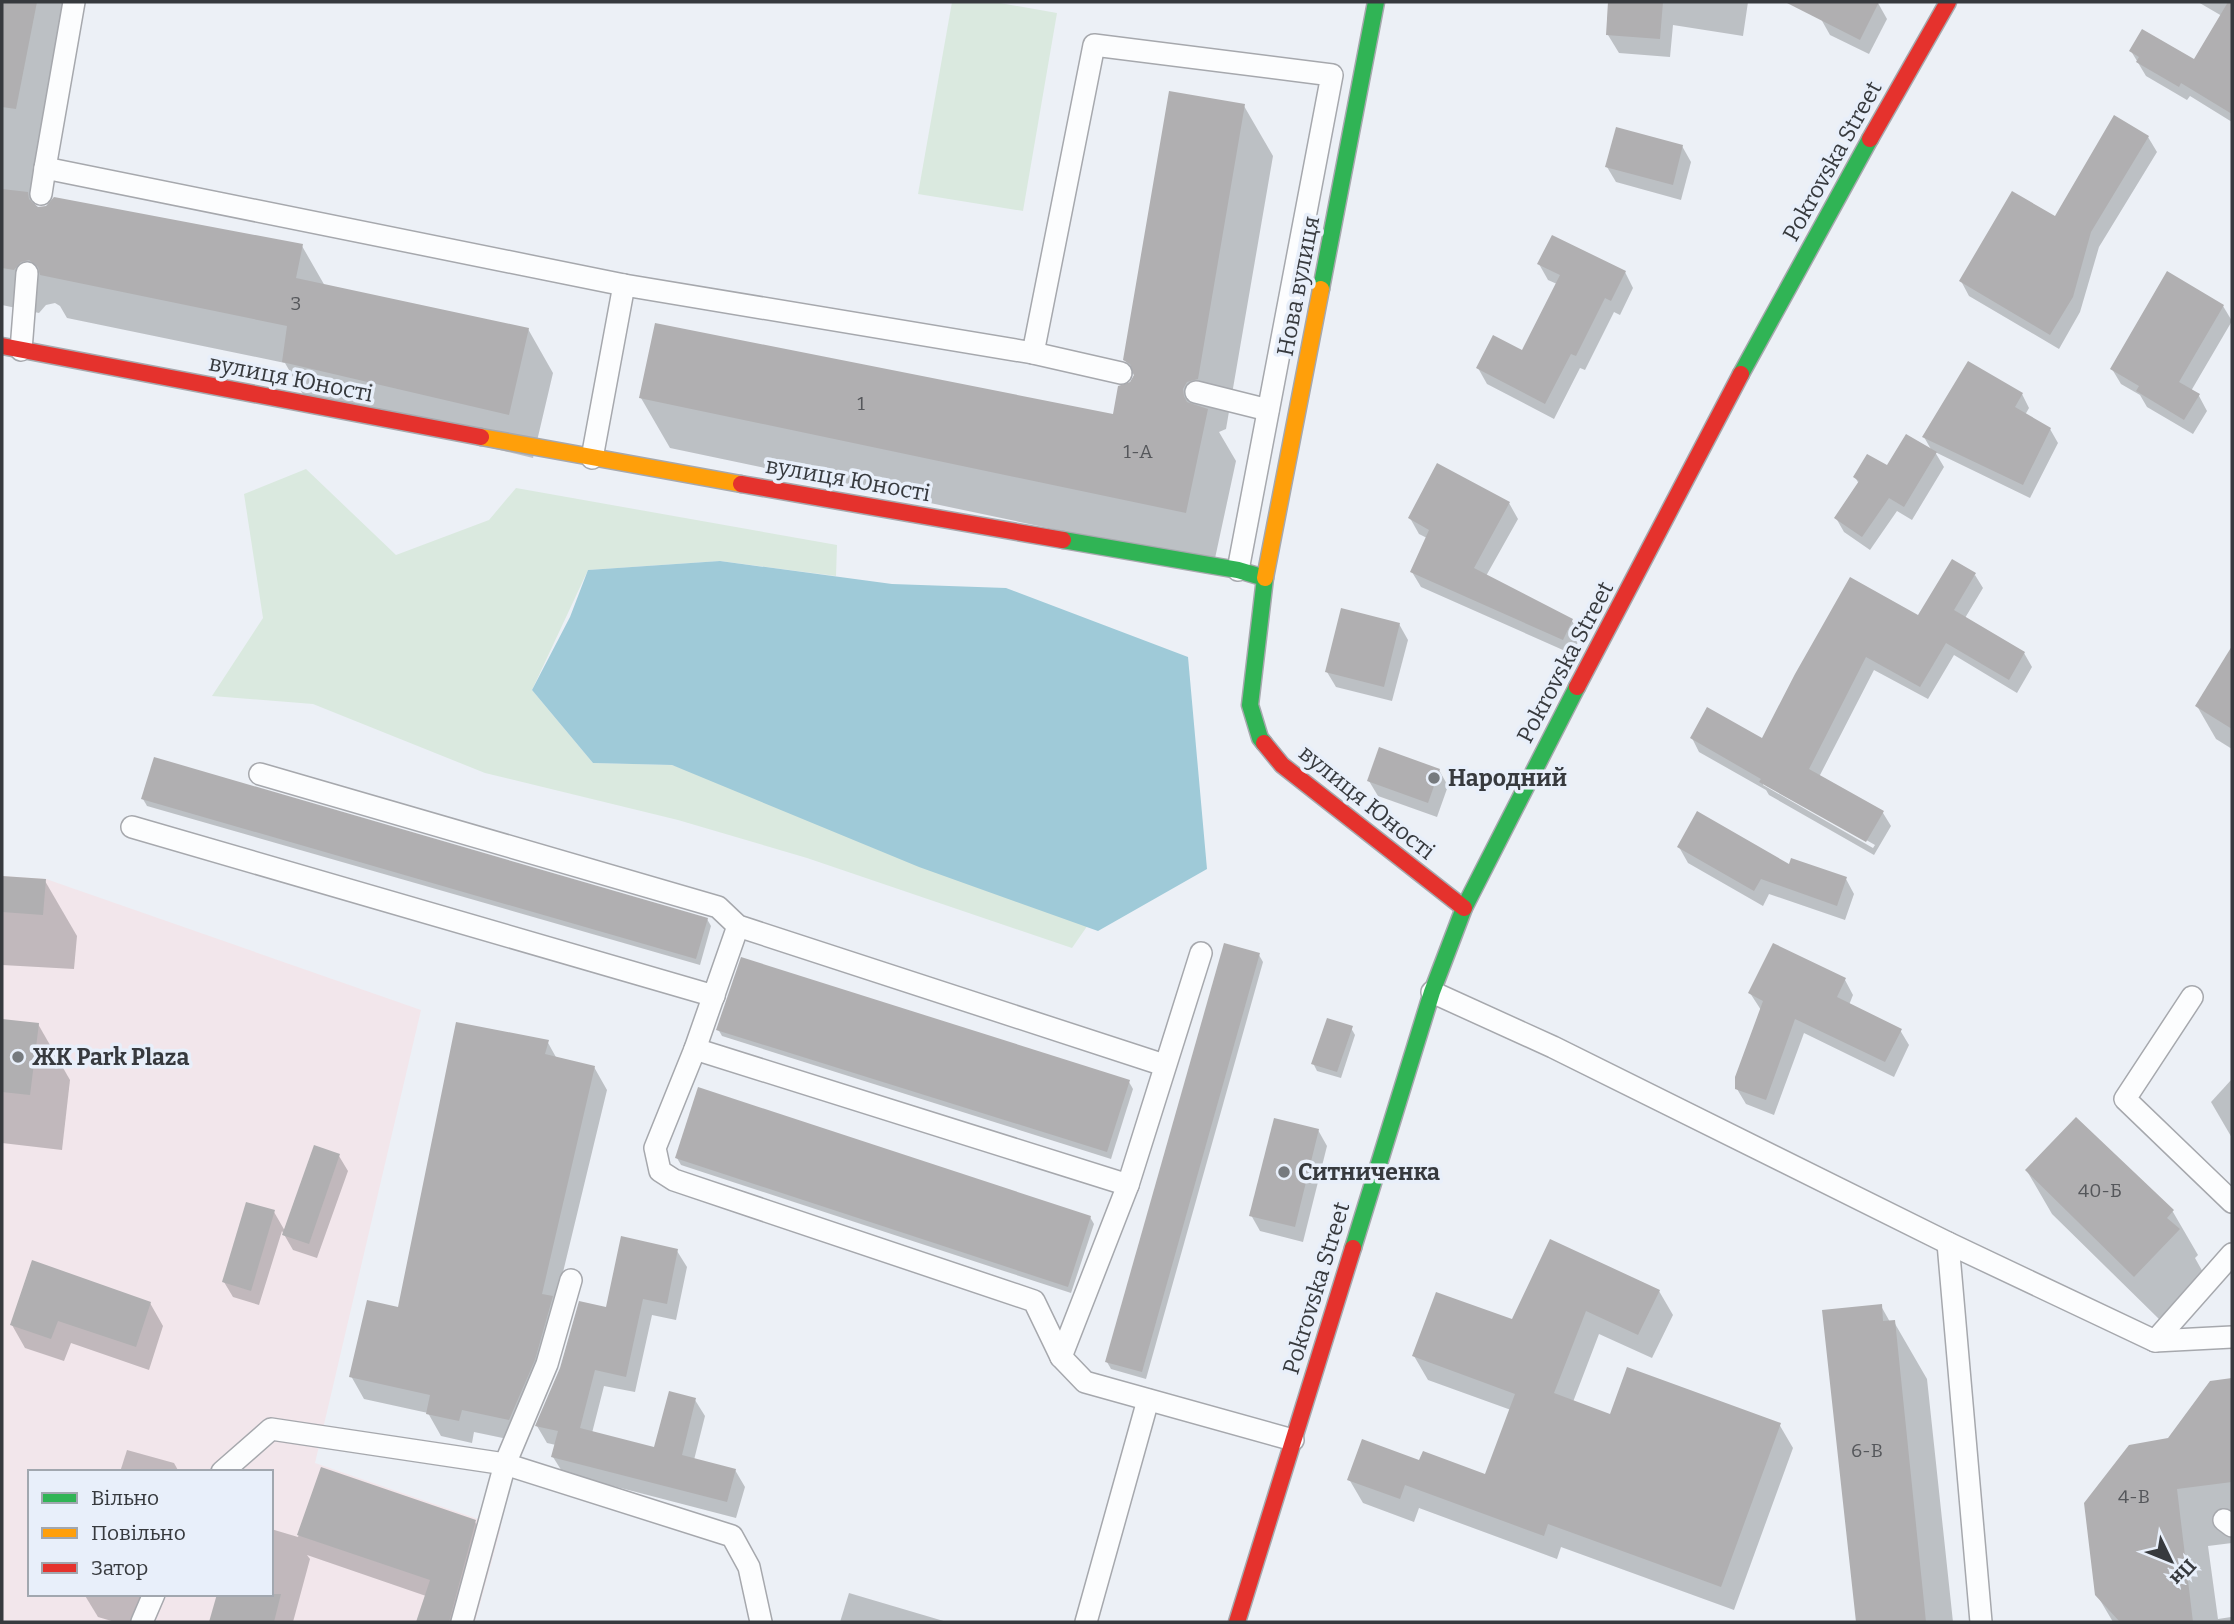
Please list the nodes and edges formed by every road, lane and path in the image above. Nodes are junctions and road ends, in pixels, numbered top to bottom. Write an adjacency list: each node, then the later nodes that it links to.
1 (75, 2): 4 (lane)
2 (1376, 2): 15 (street, Нова вулиця)
3 (1948, 2): 18 (street, Pokrovska Street)
4 (45, 168): 5 (lane); 7 (lane)
5 (41, 194)
6 (27, 273): 8 (lane)
7 (624, 285): 9 (lane); 13 (lane)
8 (12, 348): 13 (street, вулиця Юності)
9 (1033, 353): 10 (lane); 12 (lane)
10 (1121, 373)
11 (1196, 392): 12 (lane)
12 (1268, 410): 14 (lane)
13 (592, 457): 14 (street, вулиця Юності)
14 (1238, 570): 15 (street, вулиця Юності)
15 (1265, 578): 18 (street, вулиця Юності)
16 (260, 774): 19 (lane)
17 (132, 827): 22 (lane)
18 (1464, 908): 21 (street, Pokrovska Street)
19 (738, 926): 22 (lane); 25 (lane)
20 (1201, 953): 25 (lane)
21 (1432, 992): 28 (lane); 35 (street, Pokrovska Street)
22 (714, 996): 24 (lane)
23 (2192, 997): 27 (lane)
24 (695, 1049): 26 (lane); 33 (lane)
25 (1164, 1065): 26 (lane)
26 (1128, 1185): 33 (lane)
27 (2232, 1202)
28 (1948, 1243): 32 (lane); 44 (lane)
29 (2232, 1254): 32 (lane)
30 (571, 1280): 36 (lane)
31 (2232, 1337): 32 (lane)
32 (2155, 1341)
33 (1061, 1357): 34 (lane)
34 (1148, 1400): 35 (lane); 42 (lane)
35 (1293, 1440): 43 (street, Pokrovska Street)
36 (505, 1464): 37 (lane); 40 (lane); 41 (lane)
37 (224, 1470)
38 (153, 1596): 39 (lane)
39 (142, 1622)
40 (462, 1622)
41 (761, 1622)
42 (1086, 1622)
43 (1237, 1622)
44 (1981, 1622)

